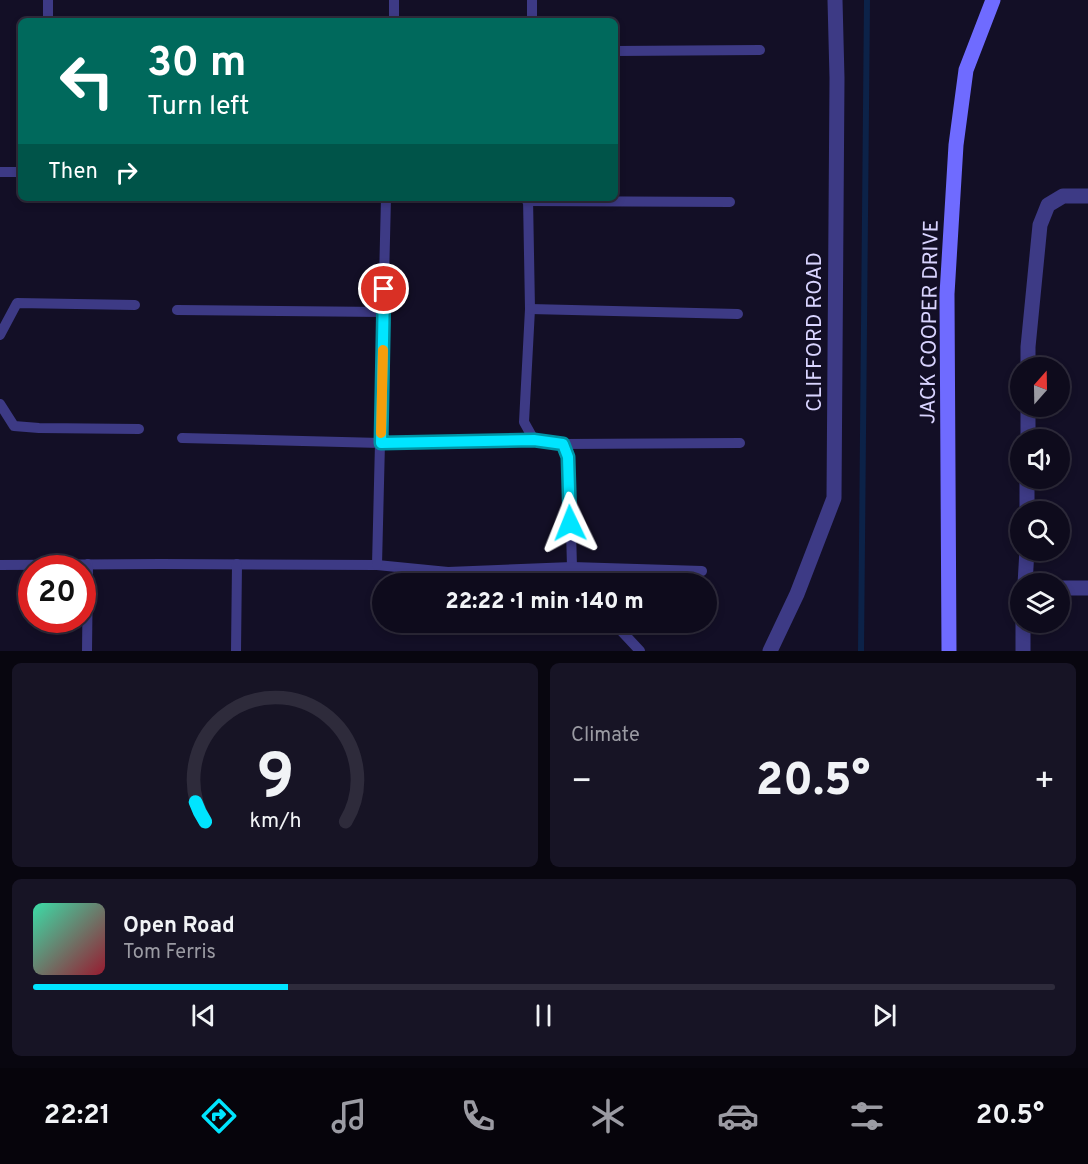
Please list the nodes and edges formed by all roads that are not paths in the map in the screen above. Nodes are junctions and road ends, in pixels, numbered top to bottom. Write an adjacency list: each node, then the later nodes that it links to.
1 (48, 0): 6 (lane)
2 (394, 0): 7 (lane)
3 (532, 0): 8 (lane)
4 (836, 0): 48 (street, CLIFFORD ROAD)
5 (993, 0): 49 (main road, JACK COOPER DRIVE)
6 (48, 18)
7 (394, 18)
8 (532, 18)
9 (760, 50): 10 (lane)
10 (618, 51)
11 (0, 172): 12 (lane)
12 (18, 172)
13 (1088, 196): 24 (street)
14 (386, 201): 21 (lane)
15 (528, 201): 19 (lane)
16 (618, 201): 17 (lane)
17 (730, 202)
18 (135, 304): 23 (lane)
19 (530, 309): 22 (lane); 28 (lane)
20 (177, 310): 21 (lane)
21 (384, 312): 29 (lane)
22 (738, 314)
23 (0, 335)
24 (1028, 357)
25 (0, 404): 26 (lane)
26 (139, 429)
27 (182, 438): 29 (lane)
28 (534, 440): 29 (lane); 31 (lane)
29 (381, 443): 36 (lane)
30 (740, 443): 31 (lane)
31 (563, 444): 37 (lane)
32 (96, 564): 33 (lane)
33 (237, 564): 36 (lane); 46 (lane)
34 (0, 565): 35 (lane)
35 (18, 565)
36 (378, 566): 37 (lane)
37 (572, 567): 38 (lane); 39 (lane)
38 (702, 571)
39 (575, 573)
40 (1070, 588): 41 (street)
41 (1088, 588)
42 (87, 633): 45 (lane)
43 (624, 633): 47 (lane)
44 (1023, 633): 50 (street)
45 (87, 651)
46 (236, 651)
47 (640, 651)
48 (770, 651)
49 (949, 651)
50 (1023, 651)

